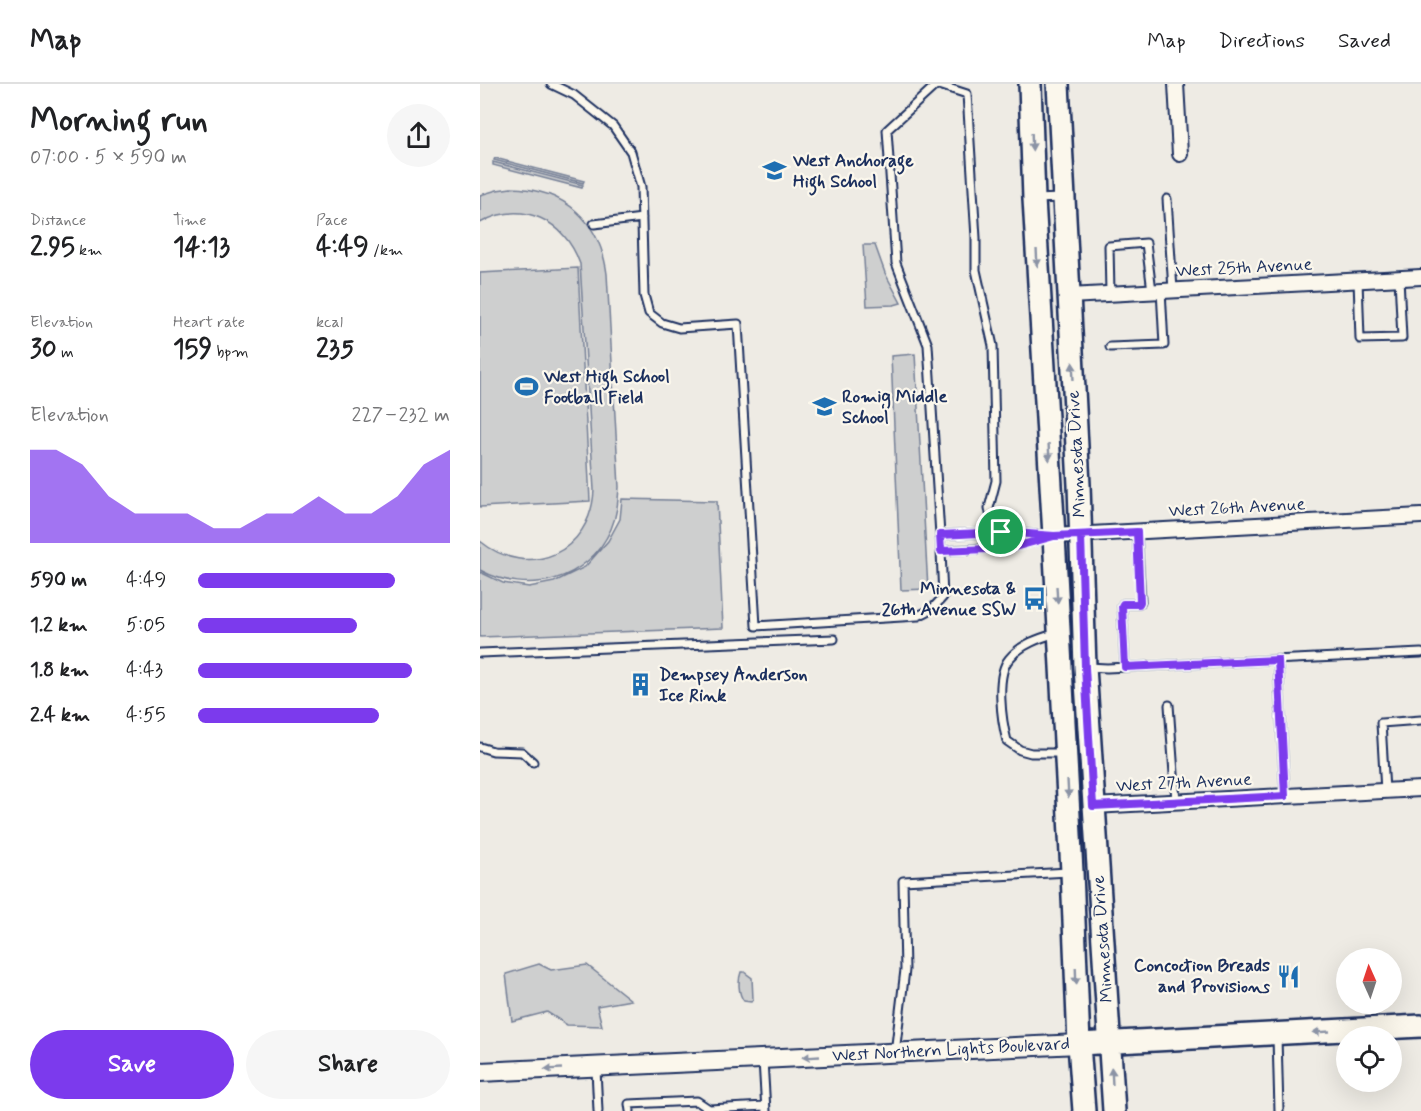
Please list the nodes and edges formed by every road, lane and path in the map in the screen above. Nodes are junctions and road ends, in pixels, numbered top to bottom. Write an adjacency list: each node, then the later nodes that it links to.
1 (551, 84): 10 (lane)
2 (936, 84): 20 (lane); 22 (lane)
3 (1030, 84): 8 (main road, Minnesota Drive, one-way to 8)
4 (1058, 84): 7 (main road, Minnesota Drive)
5 (1176, 84): 6 (street)
6 (1180, 154)
7 (1064, 198): 8 (lane); 17 (main road, Minnesota Drive)
8 (1034, 199): 24 (main road, Minnesota Drive, one-way to 24)
9 (1167, 199): 15 (lane)
10 (642, 218): 11 (lane); 25 (lane)
11 (594, 224)
12 (1421, 277): 13 (street, West 25th Avenue)
13 (1399, 278): 14 (street, West 25th Avenue); 14 (lane)
14 (1358, 280): 15 (street, West 25th Avenue)
15 (1162, 290): 16 (street, West 25th Avenue); 16 (lane); 18 (lane)
16 (1110, 293): 17 (street, West 25th Avenue)
17 (1069, 296): 23 (main road, Minnesota Drive, one-way to 17)
18 (1110, 347)
19 (1421, 516): 21 (street, West 26th Avenue)
20 (1001, 532): 22 (lane); 24 (lane)
21 (1137, 532): 23 (street, West 26th Avenue); 32 (lane)
22 (940, 535): 25 (lane)
23 (1081, 535): 24 (street, West 26th Avenue); 31 (main road, Minnesota Drive)
24 (1054, 536): 25 (lane); 26 (main road, Minnesota Drive, one-way to 26)
25 (941, 551)
26 (1059, 633): 36 (main road, Minnesota Drive); 36 (lane)
27 (834, 639): 28 (lane)
28 (480, 653)
29 (1421, 653): 30 (lane)
30 (1278, 660): 32 (lane); 40 (lane)
31 (1085, 667): 32 (lane); 42 (main road, Minnesota Drive)
32 (1125, 667)
33 (1169, 705): 41 (lane)
34 (1421, 720): 39 (lane)
35 (480, 747): 37 (lane)
36 (1066, 753): 43 (main road, Minnesota Drive, one-way to 43)
37 (533, 762)
38 (1421, 789): 39 (street, West 27th Avenue)
39 (1385, 790): 40 (street, West 27th Avenue)
40 (1285, 796): 41 (street, West 27th Avenue)
41 (1176, 801): 42 (street, West 27th Avenue)
42 (1093, 806): 46 (main road, Minnesota Drive)
43 (1072, 872): 47 (main road, Minnesota Drive, one-way to 47); 48 (lane)
44 (1421, 1026): 45 (main road, West Northern Lights Boulevard, one-way to 45)
45 (1277, 1034): 46 (main road, West Northern Lights Boulevard); 57 (lane)
46 (1110, 1041): 47 (main road, West Northern Lights Boulevard); 56 (main road, Minnesota Drive, one-way to 46)
47 (1079, 1044): 48 (main road, West Northern Lights Boulevard); 55 (main road, Minnesota Drive)
48 (895, 1053): 49 (main road, West Northern Lights Boulevard, one-way to 49)
49 (762, 1059): 50 (main road, West Northern Lights Boulevard); 52 (lane)
50 (596, 1067): 51 (main road, West Northern Lights Boulevard, one-way to 51); 53 (lane)
51 (480, 1072)
52 (766, 1108): 54 (lane)
53 (598, 1111)
54 (630, 1111)
55 (1084, 1111)
56 (1114, 1111)
57 (1280, 1111)

